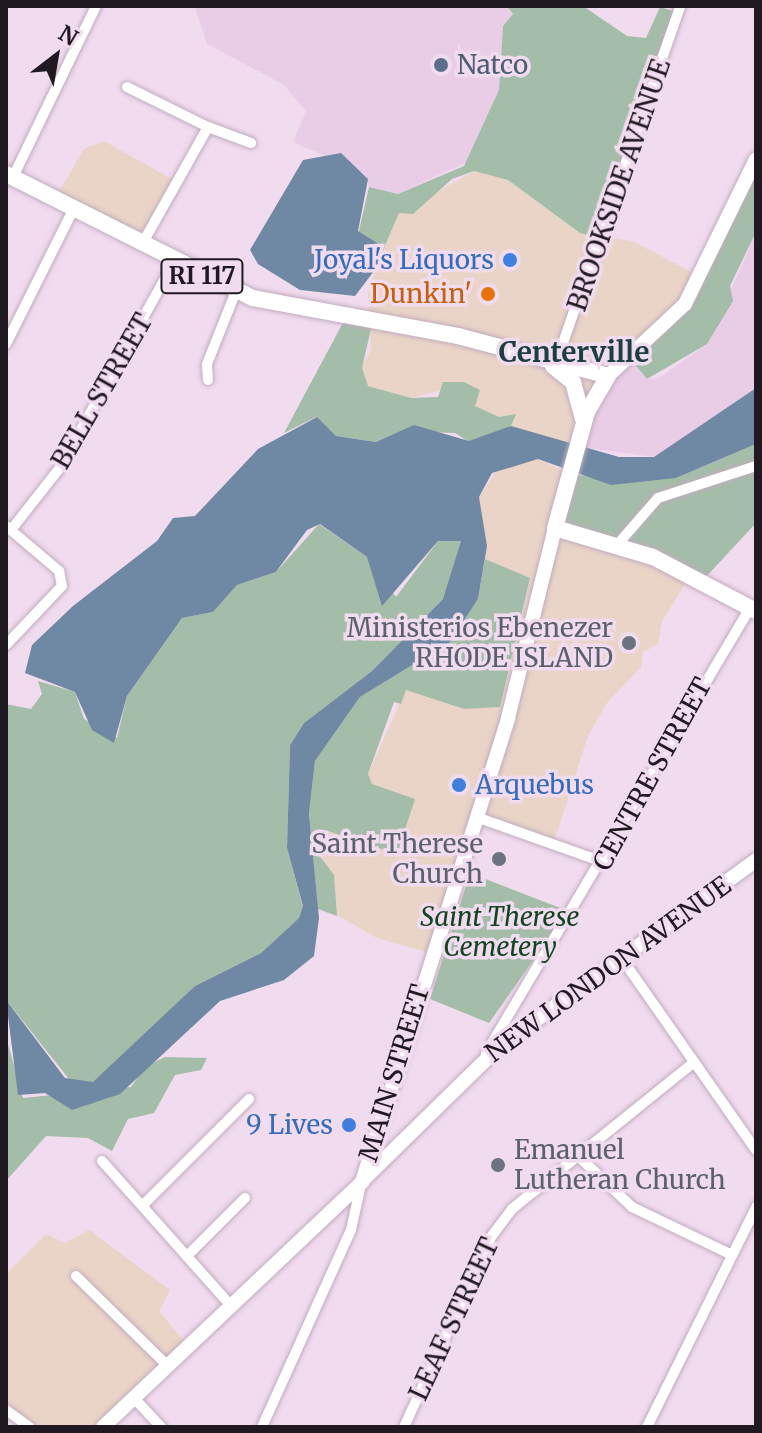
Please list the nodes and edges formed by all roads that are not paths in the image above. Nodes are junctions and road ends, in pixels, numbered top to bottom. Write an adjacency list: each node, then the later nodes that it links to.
1 (96, 6): 7 (street)
2 (680, 6): 13 (street, BROOKSIDE AVENUE)
3 (127, 87): 4 (street)
4 (208, 127): 5 (street); 9 (street)
5 (251, 143)
6 (756, 159): 14 (main road, MAIN STREET)
7 (9, 175): 8 (main road, RI 117)
8 (74, 208): 9 (main road, RI 117); 12 (street)
9 (142, 244): 10 (main road, RI 117)
10 (175, 261): 11 (main road, RI 117); 18 (street, BELL STREET)
11 (236, 291): 13 (main road, RI 117); 15 (street)
12 (6, 344)
13 (549, 361): 14 (main road, RI 117); 16 (main road)
14 (608, 376): 16 (main road, MAIN STREET)
15 (208, 380)
16 (583, 424): 19 (main road, MAIN STREET)
17 (756, 466): 20 (street)
18 (8, 528): 22 (street)
19 (555, 528): 20 (main road); 23 (main road, MAIN STREET)
20 (617, 545): 21 (main road)
21 (753, 609): 25 (street, CENTRE STREET)
22 (6, 645)
23 (476, 817): 25 (street); 33 (main road, MAIN STREET)
24 (756, 860): 26 (main road, NEW LONDON AVENUE)
25 (603, 862): 28 (street, CENTRE STREET)
26 (620, 956): 27 (street); 28 (main road, NEW LONDON AVENUE)
27 (694, 1062): 30 (street); 31 (street, LEAF STREET)
28 (480, 1063): 33 (main road, NEW LONDON AVENUE)
29 (249, 1099): 35 (street)
30 (756, 1150)
31 (577, 1155): 37 (street); 48 (street, LEAF STREET)
32 (102, 1161): 35 (street)
33 (362, 1182): 40 (main road, MAIN STREET); 47 (street)
34 (245, 1198): 38 (street)
35 (143, 1205): 38 (street)
36 (756, 1207): 37 (street)
37 (732, 1255): 49 (street)
38 (187, 1256): 40 (street)
39 (76, 1276): 41 (street)
40 (231, 1306): 41 (main road, MAIN STREET)
41 (168, 1366): 42 (main road, MAIN STREET)
42 (134, 1398): 45 (main road, MAIN STREET); 46 (street)
43 (6, 1410): 44 (street)
44 (29, 1427)
45 (103, 1427)
46 (161, 1427)
47 (262, 1427)
48 (404, 1427)
49 (647, 1427)

